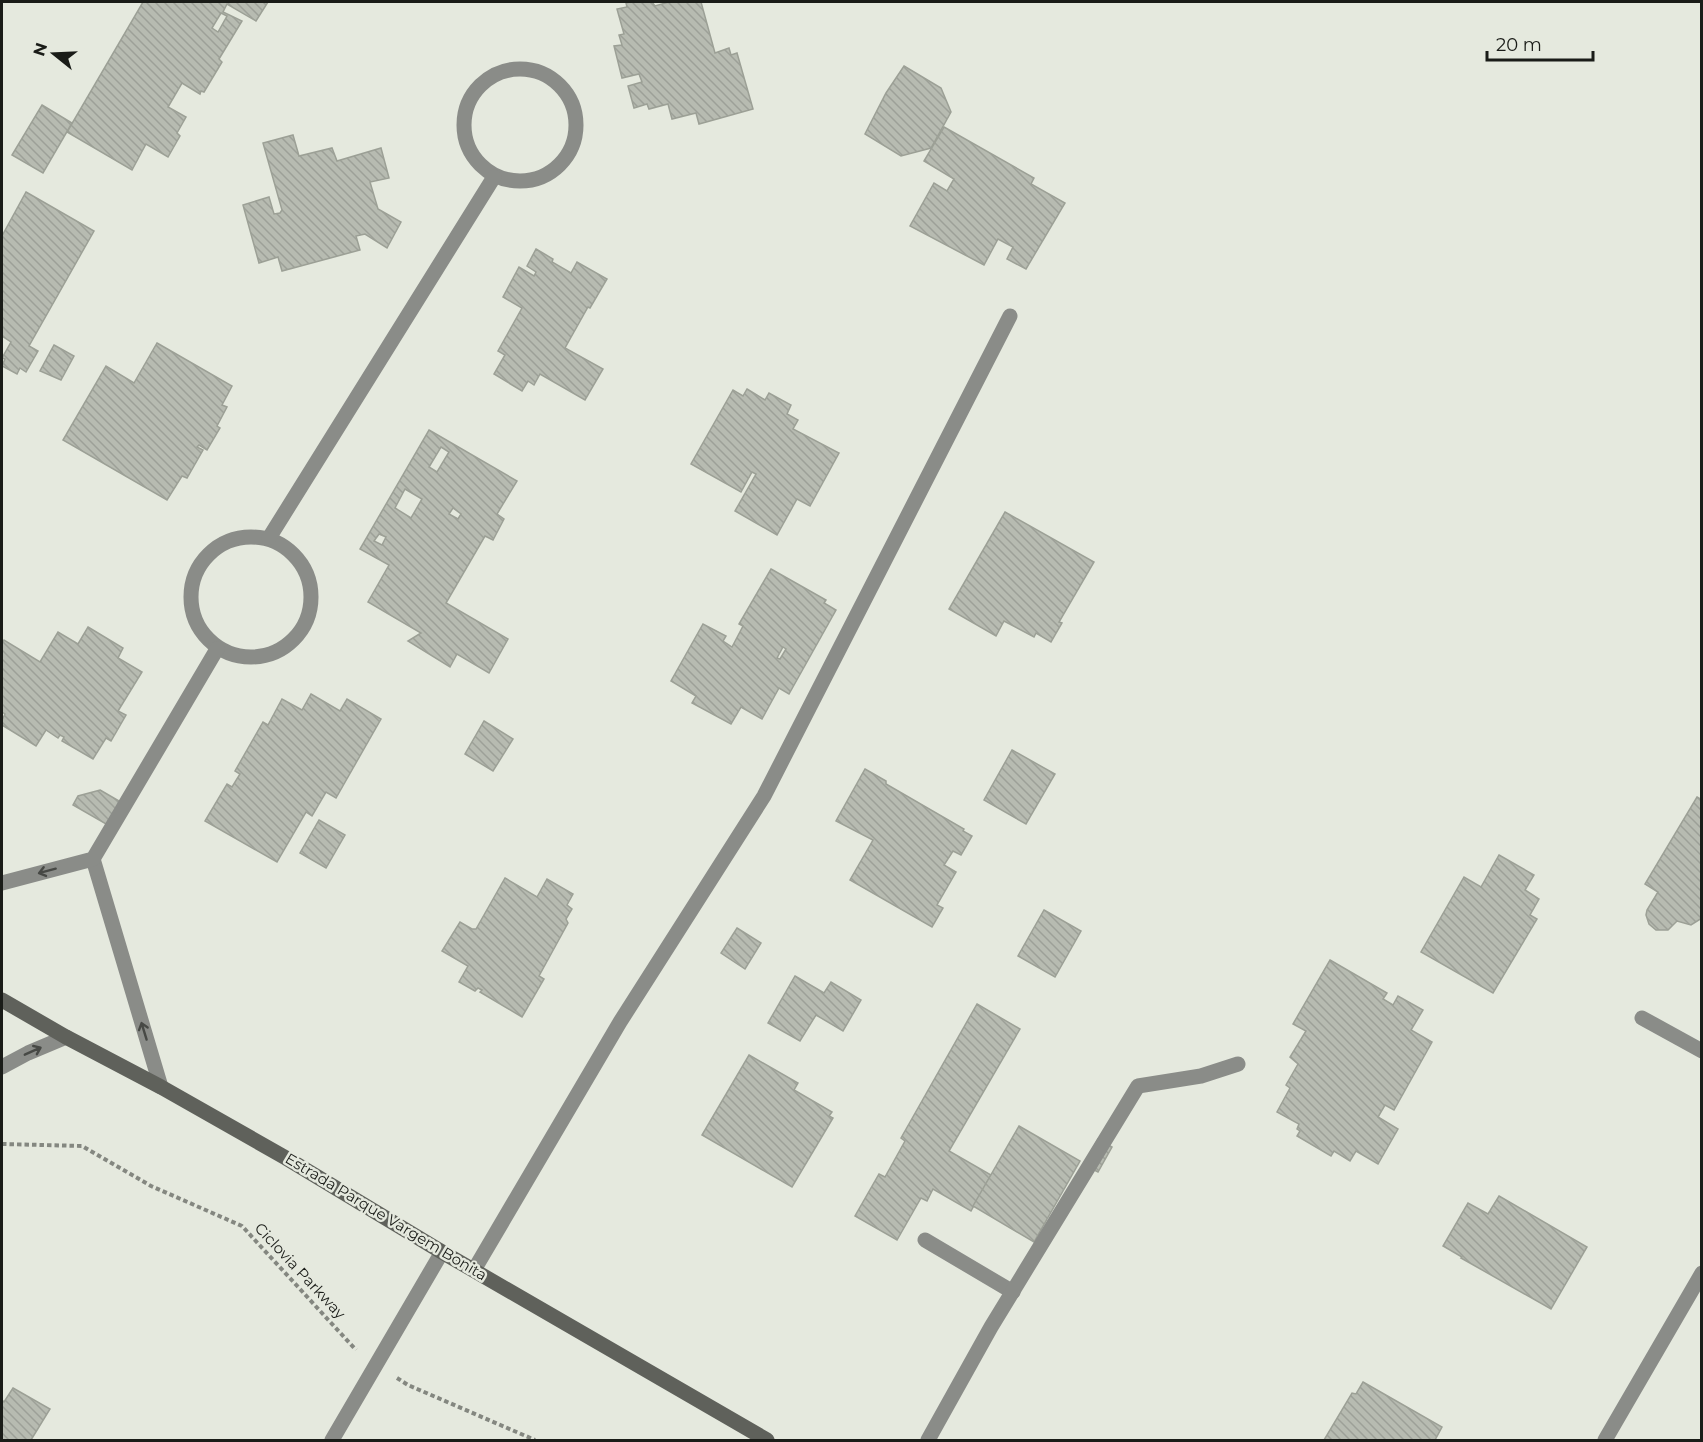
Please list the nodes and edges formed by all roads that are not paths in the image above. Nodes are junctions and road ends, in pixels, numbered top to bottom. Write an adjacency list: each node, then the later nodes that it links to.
1 (494, 177): 1 (street); 3 (street)
2 (1010, 316): 16 (street)
3 (269, 538): 4 (street); 4 (street)
4 (217, 649): 5 (street)
5 (93, 860): 6 (street, one-way to 6); 13 (street, one-way to 5)
6 (2, 883)
7 (2, 1000): 9 (main road, Estrada Parque Vargem Bonita)
8 (1642, 1018): 10 (street)
9 (66, 1037): 12 (street, one-way to 9); 13 (main road, Estrada Parque Vargem Bonita)
10 (1701, 1051)
11 (1238, 1064): 18 (street)
12 (2, 1067)
13 (161, 1087): 15 (main road, Estrada Parque Vargem Bonita)
14 (925, 1240): 18 (street)
15 (442, 1252): 16 (main road, Estrada Parque Vargem Bonita); 19 (street)
16 (474, 1270): 20 (main road, Estrada Parque Vargem Bonita)
17 (1701, 1274): 22 (street)
18 (1013, 1292): 21 (street)
19 (332, 1440)
20 (767, 1440)
21 (928, 1440)
22 (1605, 1440)

